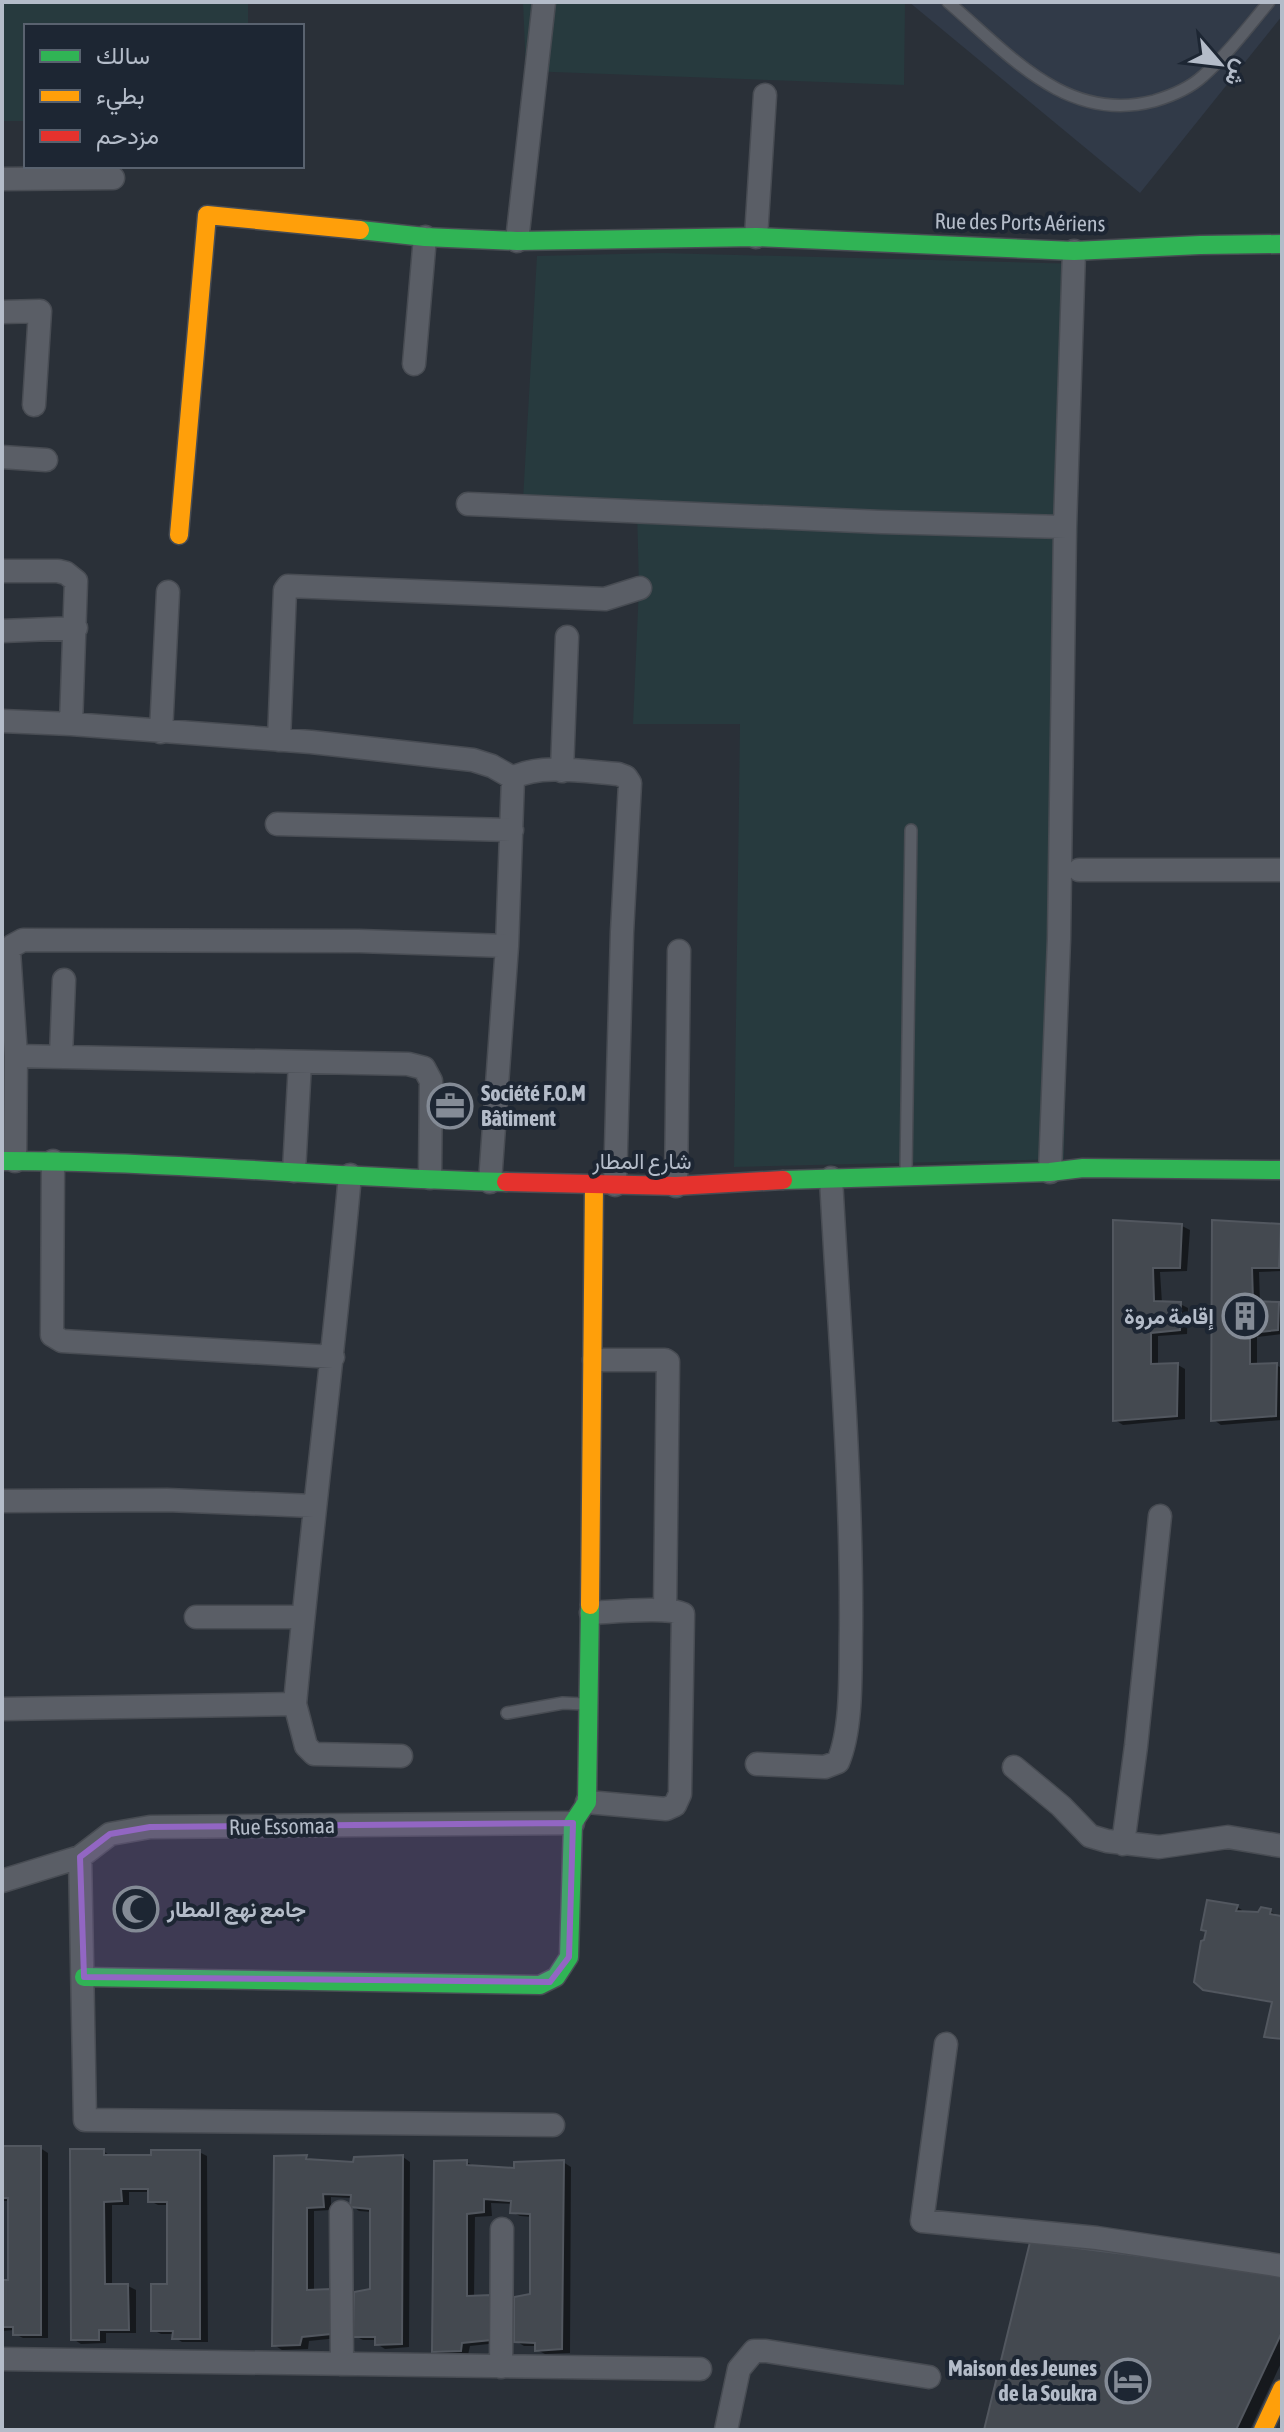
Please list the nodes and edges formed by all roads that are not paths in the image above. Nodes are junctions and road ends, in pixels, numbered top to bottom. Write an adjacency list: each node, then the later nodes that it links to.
1 (544, 2): 9 (street)
2 (948, 2): 3 (lane)
3 (1269, 2)
4 (765, 95): 8 (street)
5 (113, 178): 6 (street)
6 (2, 179)
7 (425, 237): 9 (street, Rue des Ports Aériens); 13 (street); 19 (street, Rue des Ports Aériens)
8 (756, 237): 9 (street, Rue des Ports Aériens); 11 (street, Rue des Ports Aériens)
9 (517, 241)
10 (1282, 244): 11 (street, Rue des Ports Aériens)
11 (1074, 251): 18 (street)
12 (2, 312): 14 (street)
13 (414, 364)
14 (34, 405)
15 (2, 457): 16 (street)
16 (46, 460)
17 (468, 504): 18 (street)
18 (1065, 527): 47 (street)
19 (179, 535)
20 (2, 571): 23 (street)
21 (640, 588): 29 (street)
22 (168, 592): 28 (street)
23 (76, 628): 24 (street); 27 (street)
24 (2, 631)
25 (567, 637): 30 (street)
26 (2, 721): 27 (street)
27 (71, 724): 28 (street)
28 (161, 732): 29 (street)
29 (279, 740): 31 (street)
30 (562, 771): 31 (street); 53 (street)
31 (513, 778): 33 (street)
32 (277, 824): 33 (street)
33 (512, 830): 37 (street)
34 (911, 830): 49 (lane)
35 (1079, 870): 36 (street)
36 (1282, 870)
37 (507, 946): 40 (street); 52 (street)
38 (679, 951): 54 (street)
39 (64, 980): 41 (street)
40 (16, 1056): 41 (street); 43 (street)
41 (61, 1056): 42 (street)
42 (300, 1063): 46 (street); 50 (street)
43 (8, 1161): 44 (street, شارع المطار)
44 (53, 1161): 46 (street, شارع المطار); 55 (street)
45 (1282, 1170): 47 (street, شارع المطار)
46 (294, 1171): 48 (street, شارع المطار)
47 (1050, 1172): 49 (street, شارع المطار)
48 (350, 1175): 50 (street, شارع المطار); 55 (street)
49 (906, 1176): 51 (street, شارع المطار)
50 (430, 1178): 52 (street, شارع المطار)
51 (831, 1178): 54 (street, شارع المطار); 69 (street)
52 (490, 1182): 53 (street, شارع المطار)
53 (604, 1185): 54 (street, شارع المطار); 56 (street)
54 (676, 1186)
55 (333, 1357): 58 (street)
56 (594, 1360): 60 (street); 61 (street)
57 (2, 1501): 58 (street)
58 (313, 1506): 63 (street)
59 (1160, 1516): 73 (street)
60 (665, 1610): 61 (street); 71 (street)
61 (591, 1613): 65 (street)
62 (196, 1617): 63 (street)
63 (303, 1617): 64 (street)
64 (295, 1704): 66 (street); 68 (street)
65 (589, 1704): 67 (lane); 71 (street)
66 (2, 1709)
67 (507, 1713)
68 (401, 1756)
69 (757, 1764)
70 (1014, 1767): 73 (street)
71 (587, 1802): 72 (street)
72 (573, 1823): 75 (street, Rue Essomaa); 77 (street)
73 (1123, 1844): 74 (street)
74 (1282, 1846)
75 (80, 1857): 76 (street, Rue Essomaa); 77 (street)
76 (2, 1881)
77 (84, 1977): 79 (street)
78 (946, 2044): 82 (street)
79 (553, 2125)
80 (341, 2212): 84 (street)
81 (502, 2229): 85 (street)
82 (1282, 2266)
83 (2, 2359): 84 (street)
84 (342, 2364): 85 (street)
85 (501, 2367): 86 (street)
86 (700, 2369)
87 (929, 2377): 89 (street)
88 (1282, 2389): 90 (street)
89 (726, 2430)
90 (1263, 2430)

